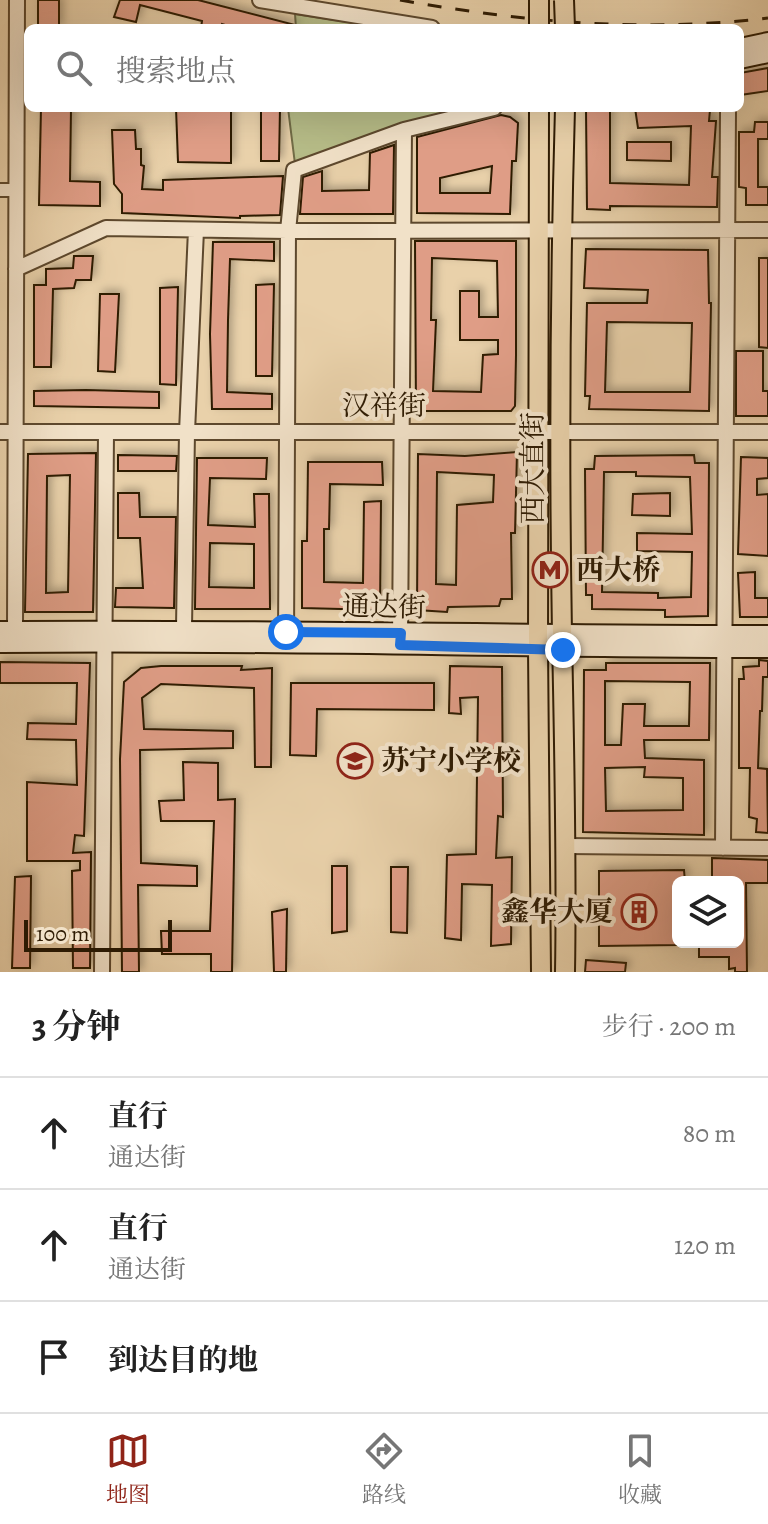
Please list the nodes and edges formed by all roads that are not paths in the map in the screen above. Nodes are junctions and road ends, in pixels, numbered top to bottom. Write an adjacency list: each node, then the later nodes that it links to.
1 (17, 0): 18 (street)
2 (260, 0): 5 (street)
3 (539, 0): 6 (main road, bridge)
4 (564, 0): 7 (main road, bridge)
5 (407, 24)
6 (539, 24)
7 (565, 24)
8 (768, 41): 9 (main road)
9 (744, 46)
10 (768, 54): 11 (main road)
11 (744, 59)
12 (478, 112): 16 (street)
13 (539, 112): 21 (main road, 西大直街)
14 (565, 112): 22 (main road, 西大直街)
15 (728, 112): 23 (street)
16 (404, 130): 19 (street); 25 (street)
17 (0, 190): 18 (street)
18 (16, 190): 26 (street)
19 (402, 229): 21 (street); 25 (street); 32 (street)
20 (196, 230): 25 (street); 26 (street); 30 (street)
21 (537, 230): 22 (street); 33 (main road, 西大直街)
22 (562, 230): 23 (street); 34 (main road, 西大直街)
23 (727, 230): 24 (street); 35 (street)
24 (768, 230)
25 (288, 231): 31 (street)
26 (16, 269): 28 (street)
27 (0, 432): 28 (street, 汉祥街)
28 (16, 432): 29 (street, 汉祥街); 38 (street)
29 (106, 432): 30 (street, 汉祥街); 40 (street)
30 (187, 432): 31 (street, 汉祥街); 37 (street)
31 (288, 432): 32 (street, 汉祥街); 41 (street)
32 (401, 432): 33 (street, 汉祥街); 42 (street)
33 (539, 432): 34 (street, 汉祥街); 43 (main road, 西大直街)
34 (561, 432): 35 (street, 汉祥街); 45 (main road, 西大直街)
35 (726, 432): 36 (street, 汉祥街); 44 (street)
36 (768, 432)
37 (184, 628): 40 (main road, 通达街); 41 (main road, 通达街)
38 (8, 630): 40 (main road, 通达街)
39 (768, 634): 44 (main road, 通达街)
40 (104, 637): 41 (main road, 通达街); 46 (main road, 通达街); 51 (street)
41 (286, 638): 42 (main road, 通达街)
42 (401, 639): 43 (main road, 通达街)
43 (538, 641): 45 (main road, 通达街); 52 (main road, 西大直街)
44 (724, 641): 45 (main road, 通达街); 47 (main road, 通达街); 49 (street)
45 (562, 642): 48 (main road, 西大直街)
46 (0, 644)
47 (768, 649)
48 (568, 846): 49 (street); 53 (main road, 西大直街)
49 (723, 848): 50 (street)
50 (768, 848)
51 (102, 972)
52 (541, 972)
53 (565, 972)

